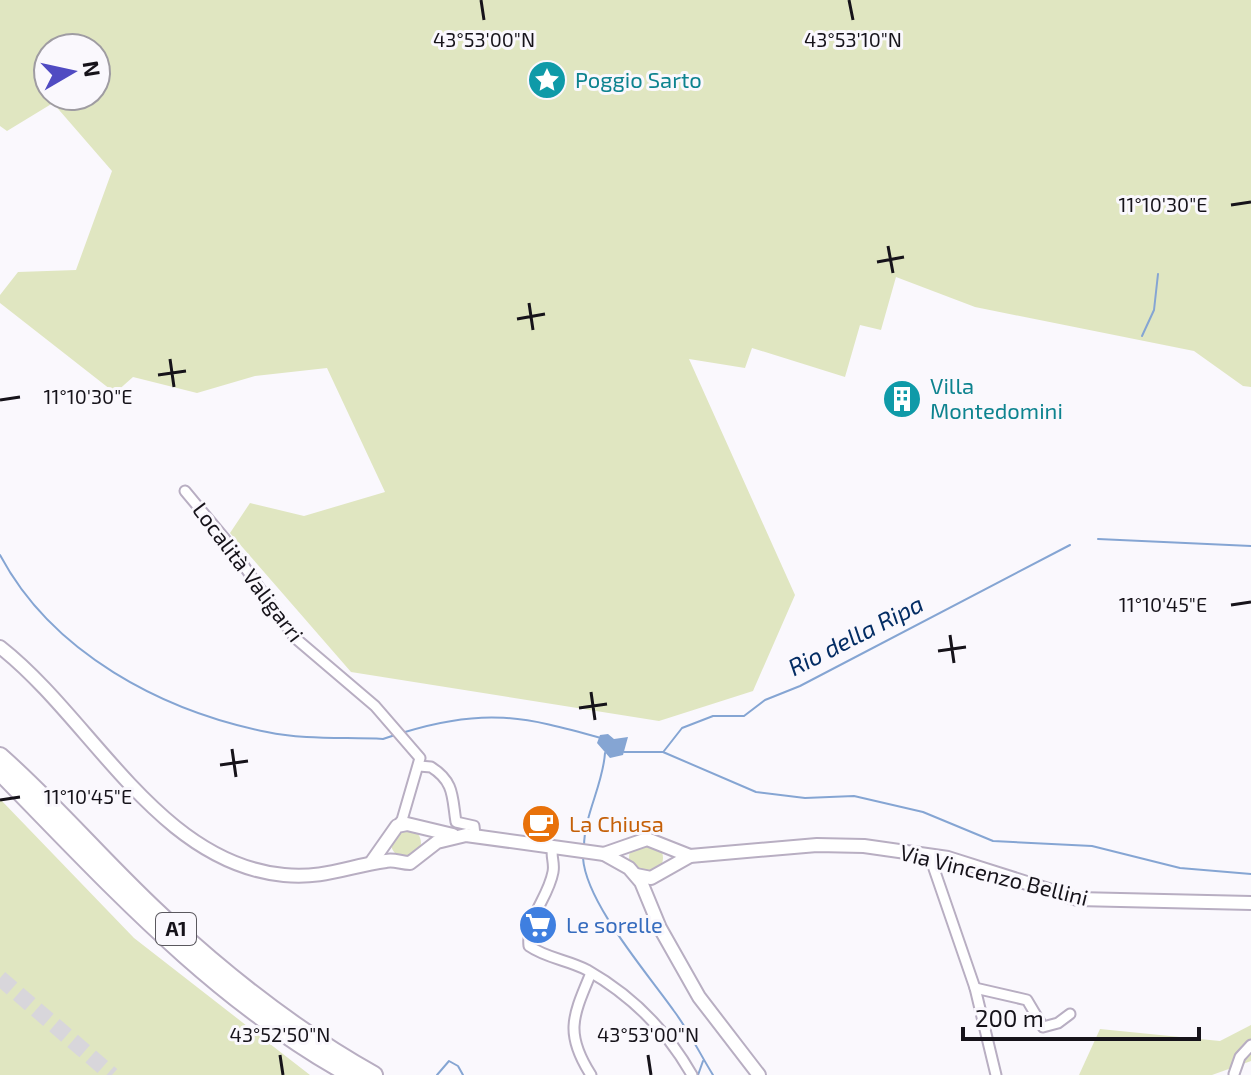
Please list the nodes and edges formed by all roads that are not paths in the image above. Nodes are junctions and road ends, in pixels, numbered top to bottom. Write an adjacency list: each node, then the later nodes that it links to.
1 (185, 491): 4 (street, Località Valigarri)
2 (0, 647): 20 (main road)
3 (0, 756): 31 (highway, A1)
4 (419, 766): 6 (street); 9 (street)
5 (0, 772): 30 (highway, A1)
6 (405, 810): 7 (street); 8 (street)
7 (397, 826): 8 (main road); 11 (main road)
8 (415, 826): 10 (main road); 15 (main road)
9 (475, 835): 10 (main road); 14 (main road)
10 (455, 836): 15 (main road)
11 (386, 842): 19 (main road); 20 (main road)
12 (633, 844): 13 (main road); 16 (main road); 21 (main road)
13 (660, 845): 18 (main road, Via Vincenzo Bellini); 22 (main road)
14 (553, 846): 16 (main road); 25 (street)
15 (425, 850): 19 (main road)
16 (600, 854): 21 (main road)
17 (934, 855): 18 (main road, Via Vincenzo Bellini); 23 (main road, Via Vincenzo Bellini); 26 (street)
18 (690, 856): 22 (main road, Via Vincenzo Bellini)
19 (395, 860): 20 (main road)
20 (371, 863)
21 (632, 872): 22 (main road); 24 (main road)
22 (659, 872): 24 (main road)
23 (1251, 903)
24 (651, 906): 34 (main road)
25 (591, 973): 32 (street); 33 (street)
26 (975, 988): 27 (street); 35 (street)
27 (1070, 1014)
28 (1251, 1045): 29 (street)
29 (1234, 1074)
30 (351, 1075)
31 (374, 1075)
32 (591, 1075)
33 (692, 1075)
34 (759, 1075)
35 (996, 1075)

